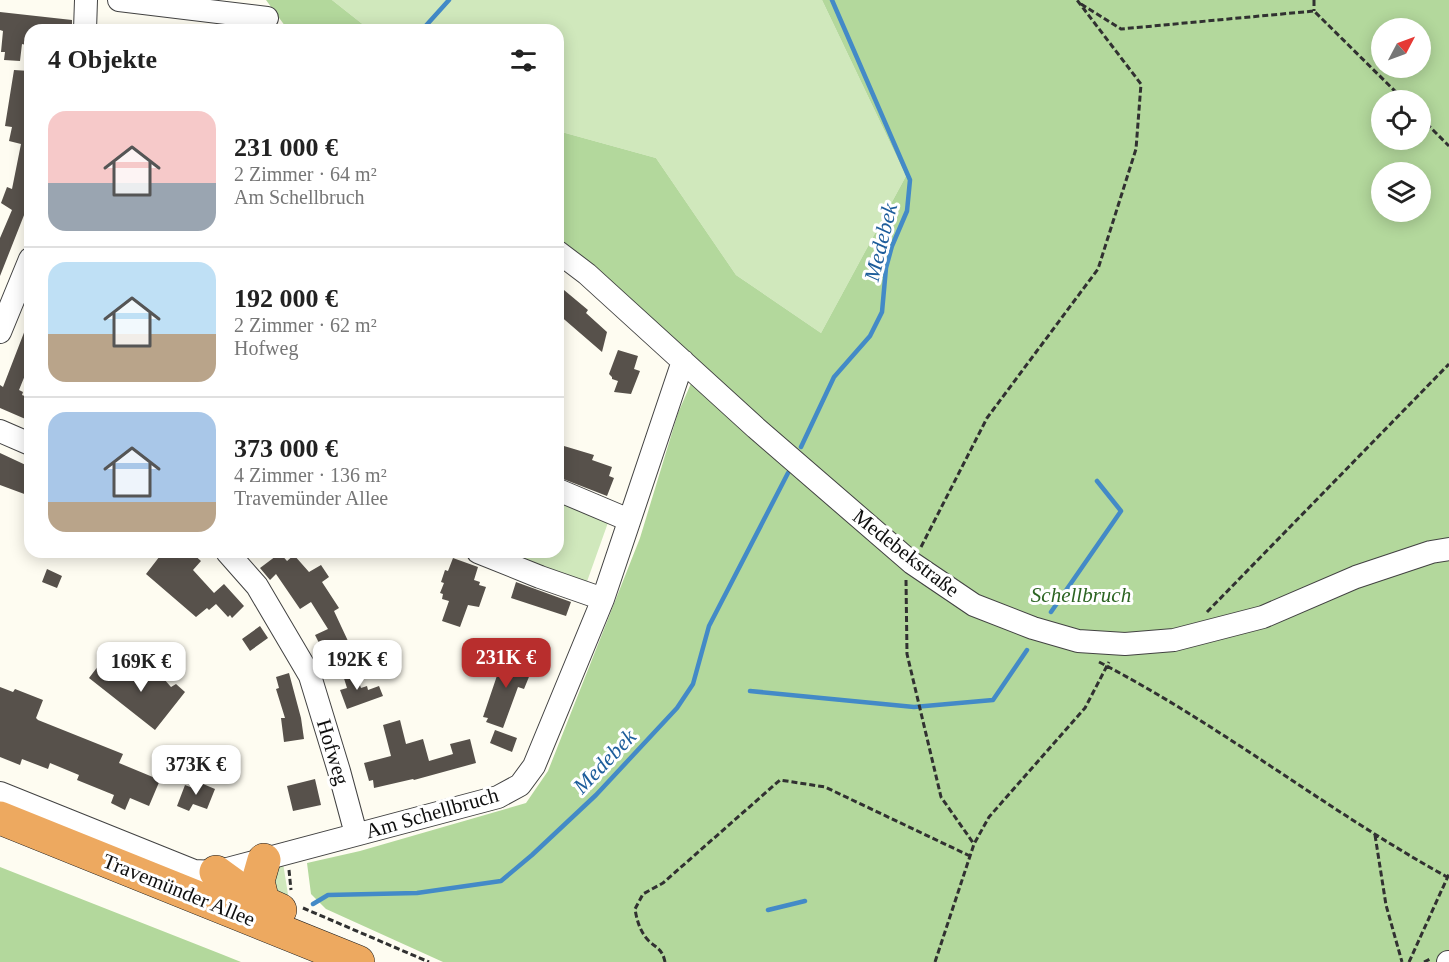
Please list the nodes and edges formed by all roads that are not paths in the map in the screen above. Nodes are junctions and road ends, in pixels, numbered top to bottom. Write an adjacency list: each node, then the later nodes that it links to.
1 (86, 0): 4 (street)
2 (119, 0): 3 (street)
3 (266, 16)
4 (85, 24)
5 (564, 257): 8 (street)
6 (24, 274): 7 (street)
7 (0, 332)
8 (683, 362): 12 (street, Am Schellbruch); 13 (street, Medebekstraße)
9 (0, 431): 10 (street)
10 (24, 441)
11 (564, 492): 12 (street)
12 (630, 520): 16 (street, Am Schellbruch)
13 (1449, 549)
14 (232, 558): 19 (street, Hofweg)
15 (492, 558): 16 (street)
16 (603, 599): 19 (street, Am Schellbruch)
17 (0, 793): 22 (street, Travemünder Allee)
18 (0, 818): 25 (highway, Travemünder Allee)
19 (356, 834): 21 (street, Am Schellbruch)
20 (0, 842): 24 (highway, Travemünder Allee)
21 (275, 856): 22 (street, Am Schellbruch); 23 (highway)
22 (216, 872): 23 (highway)
23 (283, 900): 26 (highway)
24 (300, 962)
25 (358, 962)
26 (377, 962)

